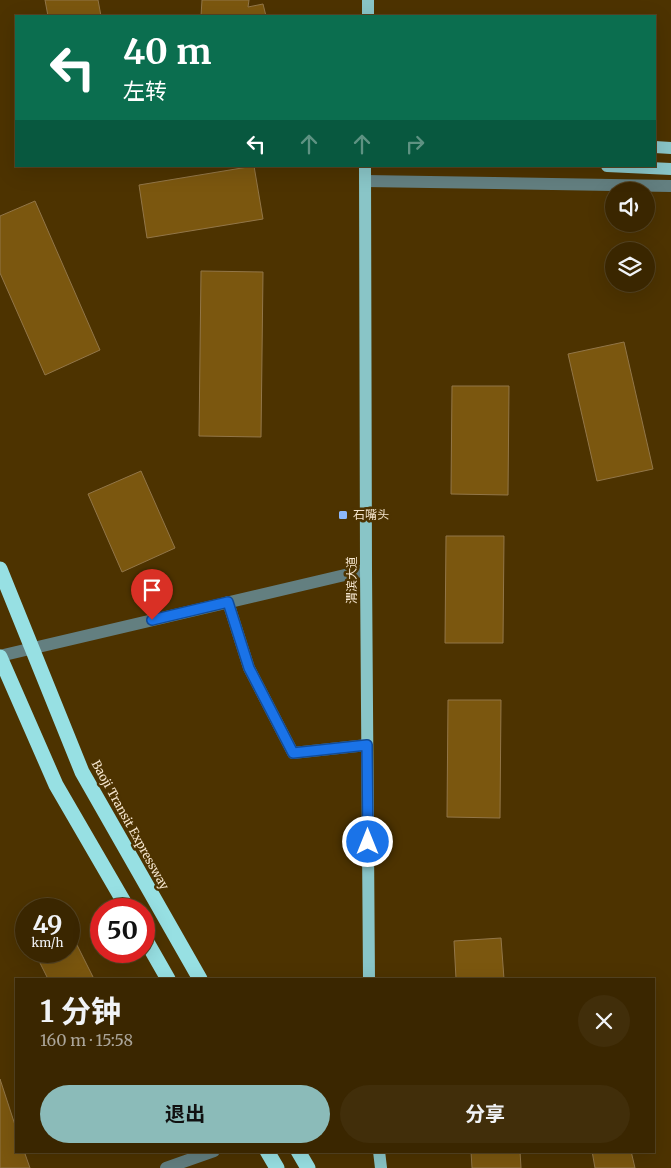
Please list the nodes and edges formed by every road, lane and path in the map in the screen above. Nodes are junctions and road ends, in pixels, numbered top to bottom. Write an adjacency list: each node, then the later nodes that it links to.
1 (368, 0): 2 (main road)
2 (368, 15)
3 (656, 147): 4 (main road)
4 (671, 148)
5 (365, 167): 8 (main road, 渭滨大道)
6 (628, 167): 7 (main road)
7 (671, 169)
8 (365, 181): 9 (street); 11 (main road, 渭滨大道)
9 (671, 186)
10 (0, 569): 18 (highway, Baoji Transit Expressway)
11 (366, 570): 12 (street); 14 (main road, 渭滨大道)
12 (228, 602): 13 (street); 14 (street)
13 (0, 656): 15 (highway)
14 (367, 745): 19 (main road, 渭滨大道)
15 (122, 898)
16 (155, 956): 17 (highway)
17 (167, 978)
18 (199, 978)
19 (369, 978)
20 (208, 1153): 24 (street)
21 (268, 1153): 25 (highway)
22 (299, 1153): 26 (highway)
23 (379, 1153): 27 (main road)
24 (166, 1168)
25 (277, 1168)
26 (308, 1168)
27 (381, 1168)

